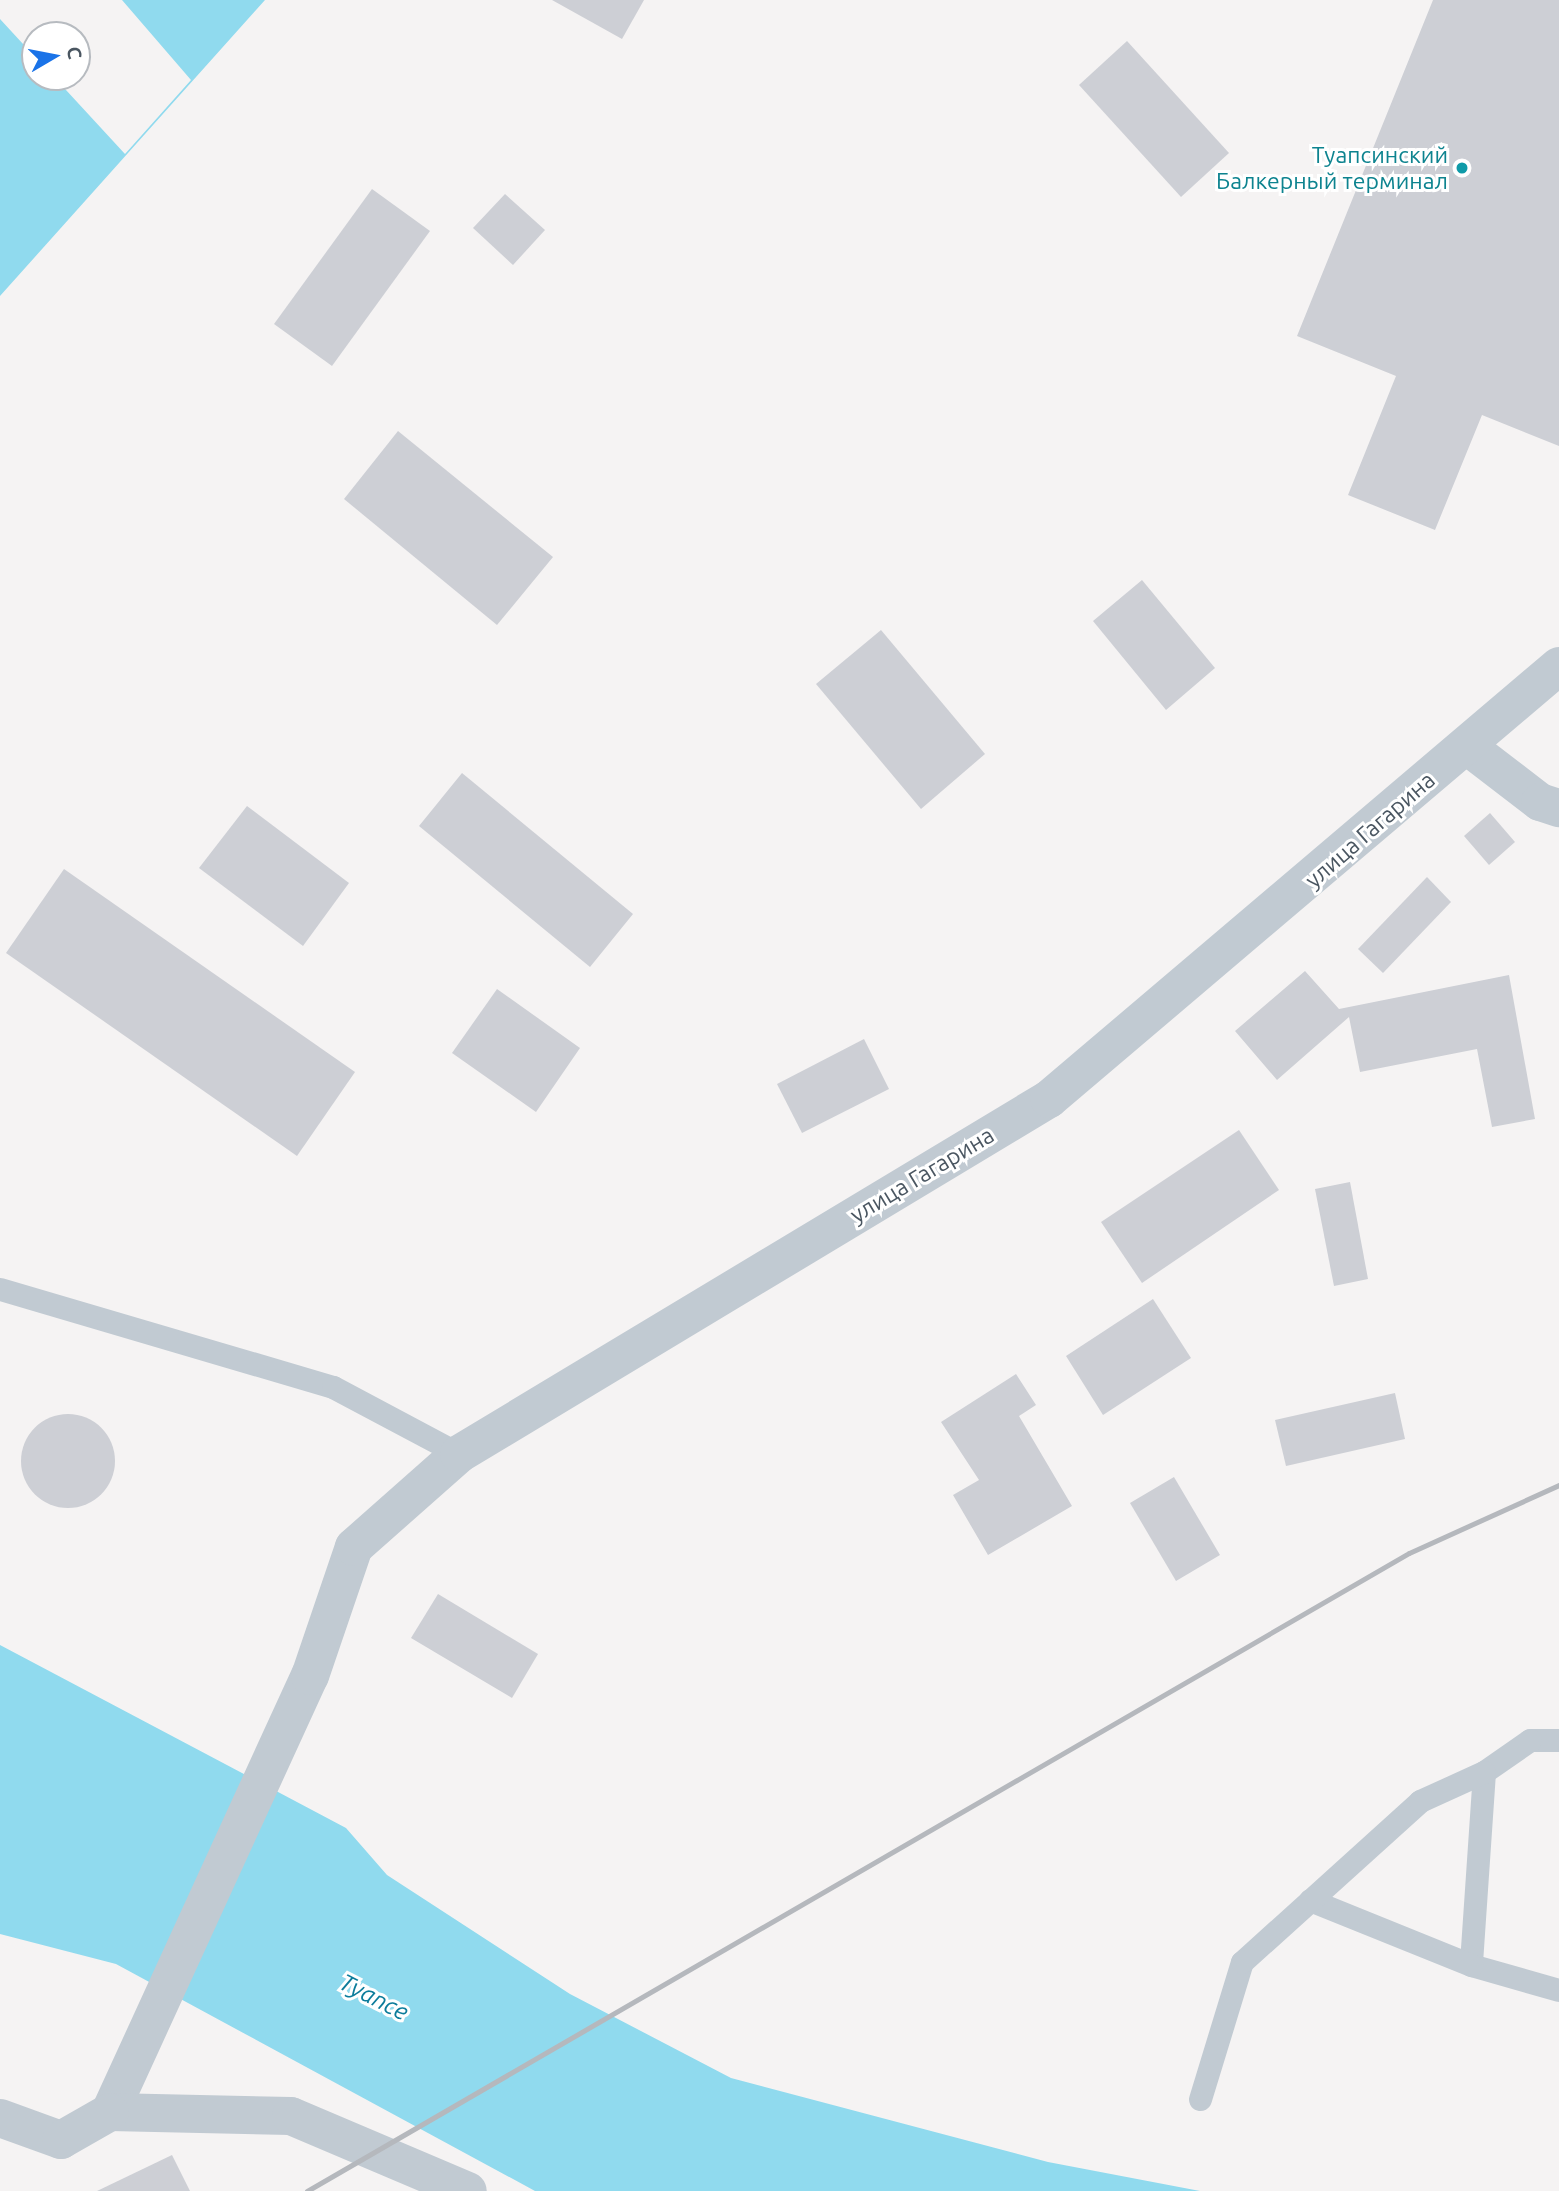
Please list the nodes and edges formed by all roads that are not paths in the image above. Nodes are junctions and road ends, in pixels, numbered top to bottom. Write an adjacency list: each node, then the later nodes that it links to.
1 (1559, 666): 2 (street, улица Гагарина)
2 (1467, 746): 3 (street); 5 (street, улица Гагарина)
3 (1559, 808)
4 (0, 1289): 5 (lane)
5 (459, 1454): 12 (street, улица Гагарина)
6 (1559, 1740): 7 (lane)
7 (1484, 1772): 8 (lane); 9 (lane)
8 (1310, 1900): 9 (lane); 11 (lane)
9 (1471, 1965): 10 (lane)
10 (1559, 1990)
11 (1200, 2099)
12 (110, 2112): 13 (street); 14 (street)
13 (0, 2118)
14 (468, 2191)

